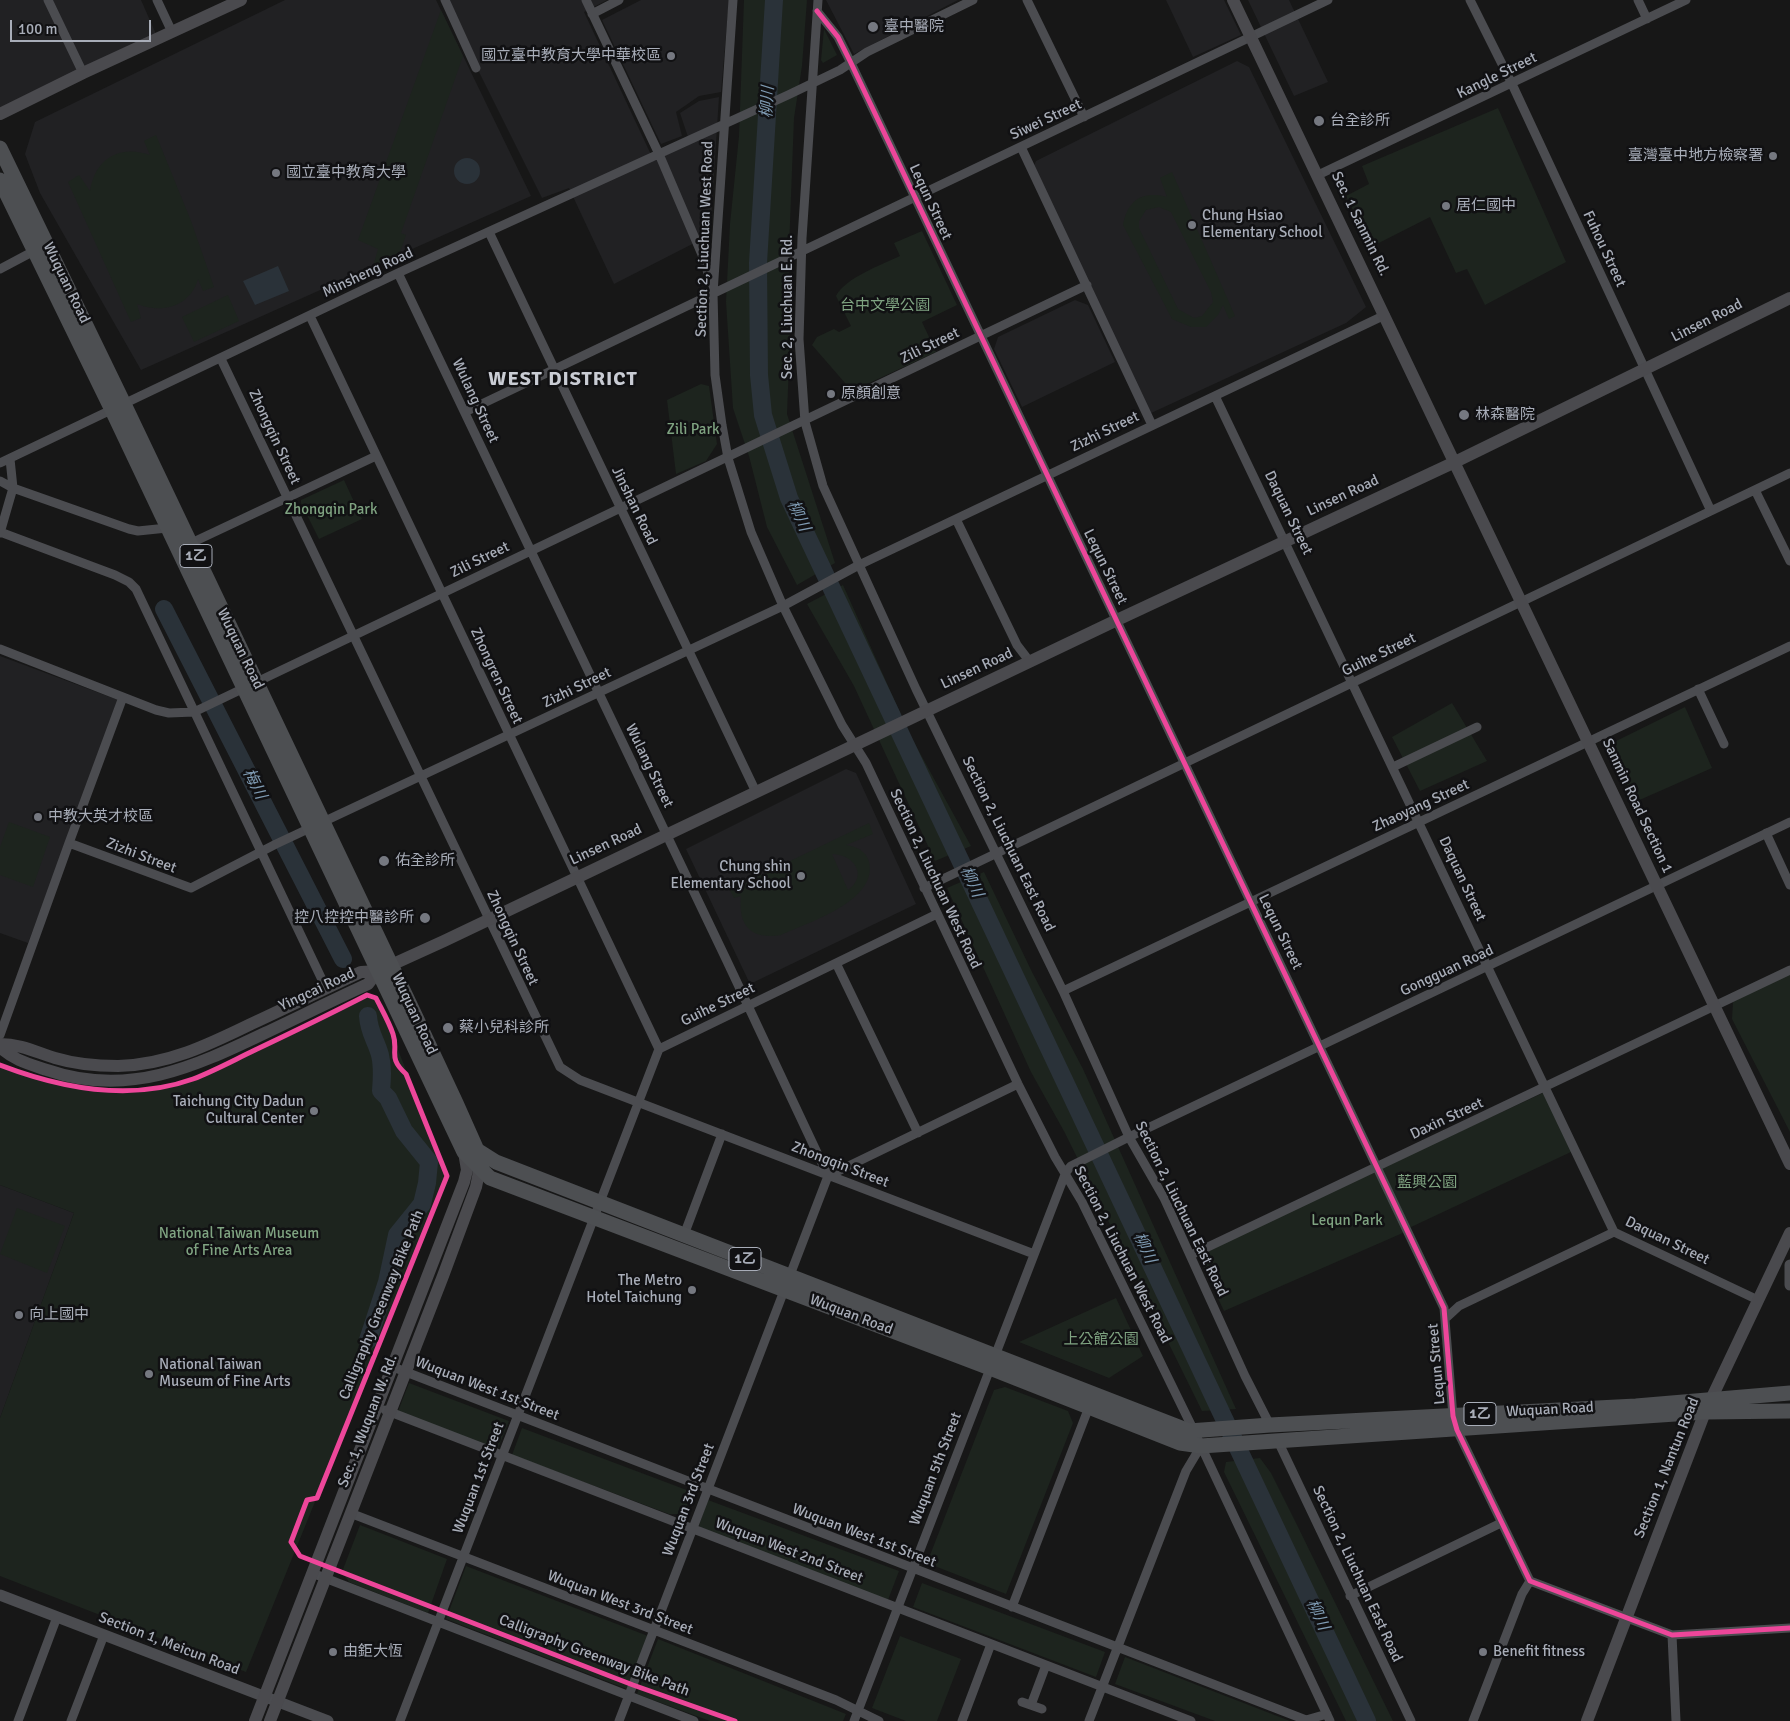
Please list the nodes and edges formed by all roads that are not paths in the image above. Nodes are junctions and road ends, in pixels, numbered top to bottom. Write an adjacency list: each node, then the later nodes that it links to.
1 (48, 0): 23 (street)
2 (157, 0): 19 (street)
3 (241, 0): 19 (main road)
4 (445, 0): 22 (street)
5 (586, 0): 17 (street)
6 (619, 0): 17 (street)
7 (733, 0): 28 (street, Section 2, Liuchuan West Road)
8 (818, 0): 16 (street, Sec. 2, Liuchuan E. Rd.)
9 (974, 0): 21 (street)
10 (1027, 0): 27 (street)
11 (1234, 0): 20 (main road, Sec. 1 Sanmin Rd.)
12 (1328, 0): 20 (street, Siwei Street)
13 (1470, 0): 25 (street, Fuhou Street)
14 (1638, 0): 18 (street)
15 (1686, 0): 18 (street, Kangle Street)
16 (817, 12): 21 (street, Lequn Street); 24 (street, Sec. 2, Liuchuan E. Rd.)
17 (592, 14): 31 (street)
18 (1647, 19): 25 (street, Kangle Street)
19 (172, 32): 23 (main road)
20 (1251, 38): 27 (street, Siwei Street); 32 (main road, Sec. 1 Sanmin Rd.)
21 (850, 61): 24 (street); 34 (street, Lequn Street)
22 (476, 68)
23 (83, 73): 26 (main road)
24 (811, 84): 28 (street, Minsheng Road); 37 (street, Sec. 2, Liuchuan E. Rd.)
25 (1512, 84): 32 (street, Kangle Street); 48 (street, Fuhou Street)
26 (0, 114)
27 (1084, 117): 29 (street, Siwei Street)
28 (724, 125): 31 (street, Minsheng Road); 41 (street, Section 2, Liuchuan West Road)
29 (1021, 147): 34 (street, Siwei Street); 40 (street)
30 (0, 148): 50 (main road, Wuquan Road / 1乙)
31 (659, 154): 35 (street, Minsheng Road); 41 (street)
32 (1318, 175): 43 (main road, Sec. 1 Sanmin Rd.)
33 (0, 180): 36 (main road, Wuquan Road / 1乙)
34 (914, 198): 37 (street, Siwei Street); 45 (street, Lequn Street)
35 (489, 232): 39 (street, Minsheng Road); 47 (street, Jinshan Road)
36 (34, 251): 38 (street); 50 (main road, Wuquan Road / 1乙)
37 (801, 252): 41 (street, Siwei Street); 52 (street, Sec. 2, Liuchuan E. Rd.)
38 (0, 269)
39 (398, 273): 44 (street, Minsheng Road); 51 (street, Wulang Street)
40 (1087, 285): 45 (street, Zili Street); 53 (street)
41 (714, 293): 47 (street); 56 (street, Section 2, Liuchuan West Road)
42 (1790, 298): 48 (main road, Linsen Road)
43 (1385, 315): 49 (street, Zizhi Street); 57 (main road, Sec. 1 Sanmin Rd.)
44 (310, 316): 46 (street, Minsheng Road); 54 (street, Zhongren Street)
45 (981, 337): 52 (street, Zili Street); 60 (street, Lequn Street)
46 (221, 359): 50 (street, Minsheng Road); 64 (street, Zhongqin Street)
47 (554, 370): 51 (street); 65 (street, Jinshan Road)
48 (1646, 370): 57 (main road, Linsen Road); 66 (street, Fuhou Street)
49 (1215, 396): 53 (street, Zizhi Street); 70 (street, Daquan Street)
50 (118, 407): 55 (street, Minsheng Road); 68 (main road, Wuquan Road / 1乙); 71 (main road, Wuquan Road / 1乙)
51 (465, 412): 72 (street, Wulang Street)
52 (805, 422): 56 (street, Zili Street); 74 (street, Sec. 2, Liuchuan E. Rd.)
53 (1152, 425): 60 (street, Zizhi Street)
54 (376, 456): 64 (street); 75 (street, Zhongren Street)
55 (10, 458): 58 (street, Minsheng Road); 62 (street)
56 (728, 458): 65 (street, Zili Street); 77 (street, Section 2, Liuchuan West Road)
57 (1456, 462): 70 (main road, Linsen Road); 76 (main road, Sanmin Road Section 1)
58 (0, 463)
59 (1790, 473): 63 (street, Guihe Street)
60 (1047, 476): 67 (street, Zizhi Street); 78 (street, Lequn Street)
61 (0, 481): 62 (street)
62 (13, 488): 68 (street); 69 (street)
63 (1755, 490): 66 (street, Guihe Street); 73 (street)
64 (288, 498): 71 (street); 79 (street, Zhongqin Street)
65 (620, 509): 72 (street, Zili Street); 82 (street, Jinshan Road)
66 (1711, 511): 76 (street, Guihe Street)
67 (956, 519): 74 (street, Zizhi Street); 83 (street)
68 (167, 528): 71 (main road, Wuquan Road / 1乙)
69 (0, 532): 90 (street)
70 (1286, 541): 78 (main road, Linsen Road); 84 (street, Daquan Street)
71 (184, 546): 85 (main road, Wuquan Road / 1乙)
72 (531, 551): 75 (street, Zili Street); 87 (street, Wulang Street)
73 (1790, 561)
74 (859, 565): 77 (street, Zizhi Street); 89 (street, Sec. 2, Liuchuan E. Rd.)
75 (442, 594): 79 (street, Zili Street); 92 (street, Zhongren Street)
76 (1522, 602): 84 (street, Guihe Street); 93 (main road, Sanmin Road Section 1)
77 (784, 606): 82 (street, Zizhi Street); 95 (street, Section 2, Liuchuan West Road)
78 (1117, 620): 83 (main road, Linsen Road); 96 (street, Lequn Street)
79 (353, 636): 85 (street, Zili Street); 98 (street, Zhongqin Street)
80 (1790, 646): 86 (street, Zhaoyang Street)
81 (0, 649): 88 (street)
82 (688, 650): 87 (street, Zizhi Street); 99 (street, Jinshan Road)
83 (1030, 662): 89 (main road, Linsen Road)
84 (1353, 683): 96 (street, Guihe Street); 97 (street, Daquan Street)
85 (250, 687): 90 (street, Zili Street); 102 (main road, Wuquan Road / 1乙)
86 (1698, 689): 93 (street, Zhaoyang Street); 94 (street)
87 (599, 692): 92 (street, Zizhi Street); 103 (street, Wulang Street)
88 (123, 697): 90 (street); 105 (street)
89 (927, 710): 95 (main road, Linsen Road); 107 (street, Section 2, Liuchuan East Road)
90 (194, 712): 106 (street)
91 (1477, 727): 97 (street)
92 (509, 735): 98 (street, Zizhi Street); 108 (street, Zhongren Street)
93 (1589, 742): 100 (street, Zhaoyang Street); 110 (main road, Sanmin Road Section 1)
94 (1724, 744)
95 (855, 745): 99 (main road, Linsen Road); 111 (street, Section 2, Liuchuan West Road)
96 (1185, 764): 107 (street, Guihe Street); 112 (street, Lequn Street)
97 (1394, 767): 100 (street, Daquan Street)
98 (420, 776): 102 (street, Zizhi Street); 114 (street, Zhongqin Street)
99 (756, 792): 103 (main road, Linsen Road)
100 (1420, 822): 112 (street, Zhaoyang Street); 116 (street, Daquan Street)
101 (1790, 822): 104 (street, Gongguan Road)
102 (316, 826): 106 (street, Zizhi Street); 117 (main road, Wuquan Road / 1乙)
103 (667, 834): 108 (main road, Linsen Road); 121 (street, Wulang Street)
104 (1766, 834): 109 (street); 110 (street, Gongguan Road)
105 (69, 843): 106 (street, Zizhi Street); 123 (street)
106 (261, 852): 119 (street)
107 (996, 854): 111 (street, Guihe Street); 120 (street, Section 2, Liuchuan East Road)
108 (578, 876): 114 (main road, Linsen Road); 126 (street, Zhongren Street)
109 (1790, 885)
110 (1657, 886): 116 (street, Gongguan Road); 122 (main road, Sanmin Road Section 1)
111 (924, 888): 113 (street, Section 2, Liuchuan West Road)
112 (1252, 902): 120 (street, Zhaoyang Street); 125 (street, Lequn Street)
113 (937, 914): 115 (street, Guihe Street); 127 (street, Section 2, Liuchuan West Road)
114 (488, 919): 117 (main road, Linsen Road); 129 (street, Zhongqin Street)
115 (836, 963): 121 (street, Guihe Street); 130 (street)
116 (1488, 966): 125 (street, Gongguan Road); 128 (street, Daquan Street)
117 (384, 968): 119 (main road, Yingcai Road); 124 (main road, Yingcai Road); 133 (main road, Wuquan Road / 1乙)
118 (1790, 970): 122 (street, Daxin Street)
119 (326, 988): 124 (main road, Yingcai Road)
120 (1063, 991): 132 (street, Section 2, Liuchuan East Road)
121 (748, 1005): 126 (street, Guihe Street); 139 (street, Wulang Street)
122 (1715, 1006): 128 (street, Daxin Street); 135 (main road, Sanmin Road Section 1)
123 (0, 1035)
124 (0, 1046)
125 (1320, 1046): 132 (street, Gongguan Road); 137 (street, Lequn Street)
126 (659, 1049): 129 (street)
127 (1018, 1084): 130 (street); 138 (street, Section 2, Liuchuan West Road)
128 (1546, 1088): 137 (street, Daxin Street); 143 (street, Daquan Street)
129 (638, 1102): 131 (street, Zhongqin Street); 141 (street)
130 (918, 1133): 139 (street)
131 (722, 1134): 139 (street, Zhongqin Street); 145 (street)
132 (1129, 1137): 138 (street, Gongguan Road); 147 (street, Section 2, Liuchuan East Road)
133 (470, 1151): 134 (main road, Wuquan Road / 1乙); 136 (main road, Wuquan Road / 1乙); 140 (main road, Sec. 1, Wuquan W. Rd.)
134 (496, 1162): 136 (main road); 141 (main road, Wuquan Road / 1乙)
135 (1790, 1164)
136 (480, 1167): 140 (main road, Wuquan Road / 1乙)
137 (1377, 1167): 147 (street, Daxin Street); 152 (street, Lequn Street)
138 (1066, 1172): 146 (street); 163 (street, Section 2, Liuchuan West Road)
139 (828, 1176): 146 (street, Zhongqin Street); 149 (street)
140 (478, 1179): 142 (main road, Wuquan Road / 1乙); 154 (main road, Sec. 1, Wuquan W. Rd.)
141 (600, 1203): 142 (street, Wuquan 1st Street); 145 (main road, Wuquan Road / 1乙)
142 (594, 1217): 149 (main road, Wuquan Road / 1乙); 160 (street, Wuquan 1st Street)
143 (1614, 1232): 151 (street, Daquan Street); 152 (street)
144 (1790, 1232): 151 (main road, Section 1, Nantun Road)
145 (684, 1235): 149 (main road, Wuquan Road / 1乙)
146 (1034, 1254): 153 (street)
147 (1191, 1255): 162 (street, Section 2, Liuchuan East Road)
148 (1790, 1265): 150 (street)
149 (788, 1283): 153 (main road, Wuquan Road / 1乙); 167 (street, Wuquan 3rd Street)
150 (1790, 1284)
151 (1758, 1300): 156 (main road, Section 1, Nantun Road)
152 (1446, 1318): 161 (street, Lequn Street)
153 (993, 1361): 157 (main road, Wuquan Road / 1乙); 163 (main road, Wuquan Road / 1乙); 172 (street, Wuquan 5th Street)
154 (399, 1370): 158 (main road, Sec. 1, Wuquan W. Rd.); 160 (street, Wuquan West 1st Street)
155 (1790, 1393): 156 (main road, Wuquan Road / 1乙)
156 (1708, 1406): 159 (main road, Wuquan Road / 1乙); 161 (main road, Wuquan Road / 1乙); 181 (main road, Section 1, Nantun Road)
157 (1089, 1407): 165 (main road, Wuquan Road / 1乙); 179 (street)
158 (383, 1410): 166 (street, Wuquan West 2nd Street); 168 (main road, Sec. 1, Wuquan W. Rd.); 173 (main road, Sec. 1, Wuquan W. Rd.)
159 (1790, 1411)
160 (518, 1416): 166 (street, Wuquan 1st Street); 167 (street, Wuquan West 1st Street)
161 (1455, 1423): 162 (main road, Wuquan Road / 1乙); 164 (main road, Wuquan Road / 1乙); 169 (street, Lequn Street)
162 (1270, 1424): 163 (main road, Wuquan Road / 1乙); 164 (street, Section 2, Liuchuan East Road)
163 (1200, 1431): 165 (street, Section 2, Liuchuan West Road)
164 (1277, 1440): 165 (main road, Wuquan Road / 1乙); 177 (street, Section 2, Liuchuan East Road)
165 (1207, 1445): 188 (street); 196 (street, Section 2, Liuchuan West Road)
166 (502, 1456): 170 (street, Wuquan West 2nd Street); 171 (street, Wuquan 1st Street)
167 (708, 1490): 170 (street, Wuquan 3rd Street); 172 (street, Wuquan West 1st Street)
168 (350, 1513): 171 (street, Wuquan West 3rd Street); 174 (main road, Sec. 1, Wuquan W. Rd.)
169 (1501, 1523): 175 (street, Lequn Street); 177 (street)
170 (693, 1529): 178 (street, Wuquan West 2nd Street); 184 (street, Wuquan 3rd Street)
171 (464, 1557): 182 (street, Wuquan 1st Street); 184 (street, Wuquan West 3rd Street)
172 (913, 1569): 178 (street, Wuquan 5th Street); 179 (street, Wuquan West 1st Street)
173 (312, 1573): 174 (street); 192 (main road, Sec. 1, Wuquan W. Rd.)
174 (325, 1578): 182 (street); 193 (main road, Sec. 1, Wuquan W. Rd.)
175 (1530, 1581): 181 (street); 210 (street)
176 (0, 1595): 180 (street, Section 1, Meicun Road)
177 (1350, 1596): 209 (street, Section 2, Liuchuan East Road)
178 (898, 1607): 187 (street, Wuquan West 2nd Street); 195 (street, Wuquan 5th Street)
179 (1012, 1607): 188 (street, Wuquan West 1st Street)
180 (57, 1617): 185 (street, Section 1, Meicun Road); 197 (street)
181 (1626, 1617): 186 (street); 211 (main road, Section 1, Nantun Road)
182 (438, 1623): 191 (street); 202 (street, Wuquan 1st Street)
183 (1790, 1628): 186 (street)
184 (654, 1630): 191 (street, Wuquan 3rd Street); 195 (street, Wuquan West 3rd Street)
185 (104, 1635): 192 (street, Section 1, Meicun Road); 198 (street)
186 (1672, 1635): 212 (street)
187 (991, 1644): 189 (street, Wuquan West 2nd Street); 206 (street)
188 (1118, 1648): 190 (street); 196 (street, Wuquan West 1st Street)
189 (1046, 1665): 190 (street, Wuquan West 2nd Street); 194 (street)
190 (1102, 1687): 207 (street); 208 (street, Wuquan West 2nd Street)
191 (629, 1696): 203 (street, Wuquan 3rd Street); 204 (street)
192 (264, 1697): 193 (street, Section 1, Meicun Road); 199 (main road, Sec. 1, Wuquan W. Rd.)
193 (278, 1702): 200 (main road, Sec. 1, Wuquan W. Rd.); 201 (street, Section 1, Meicun Road)
194 (1042, 1710)
195 (856, 1717): 205 (street, Wuquan West 3rd Street)
196 (1329, 1718)
197 (18, 1721)
198 (71, 1721)
199 (255, 1721)
200 (270, 1721)
201 (328, 1721)
202 (400, 1721)
203 (619, 1721)
204 (694, 1721)
205 (879, 1721)
206 (962, 1721)
207 (1089, 1721)
208 (1191, 1721)
209 (1411, 1721)
210 (1473, 1721)
211 (1587, 1721)
212 (1676, 1721)

